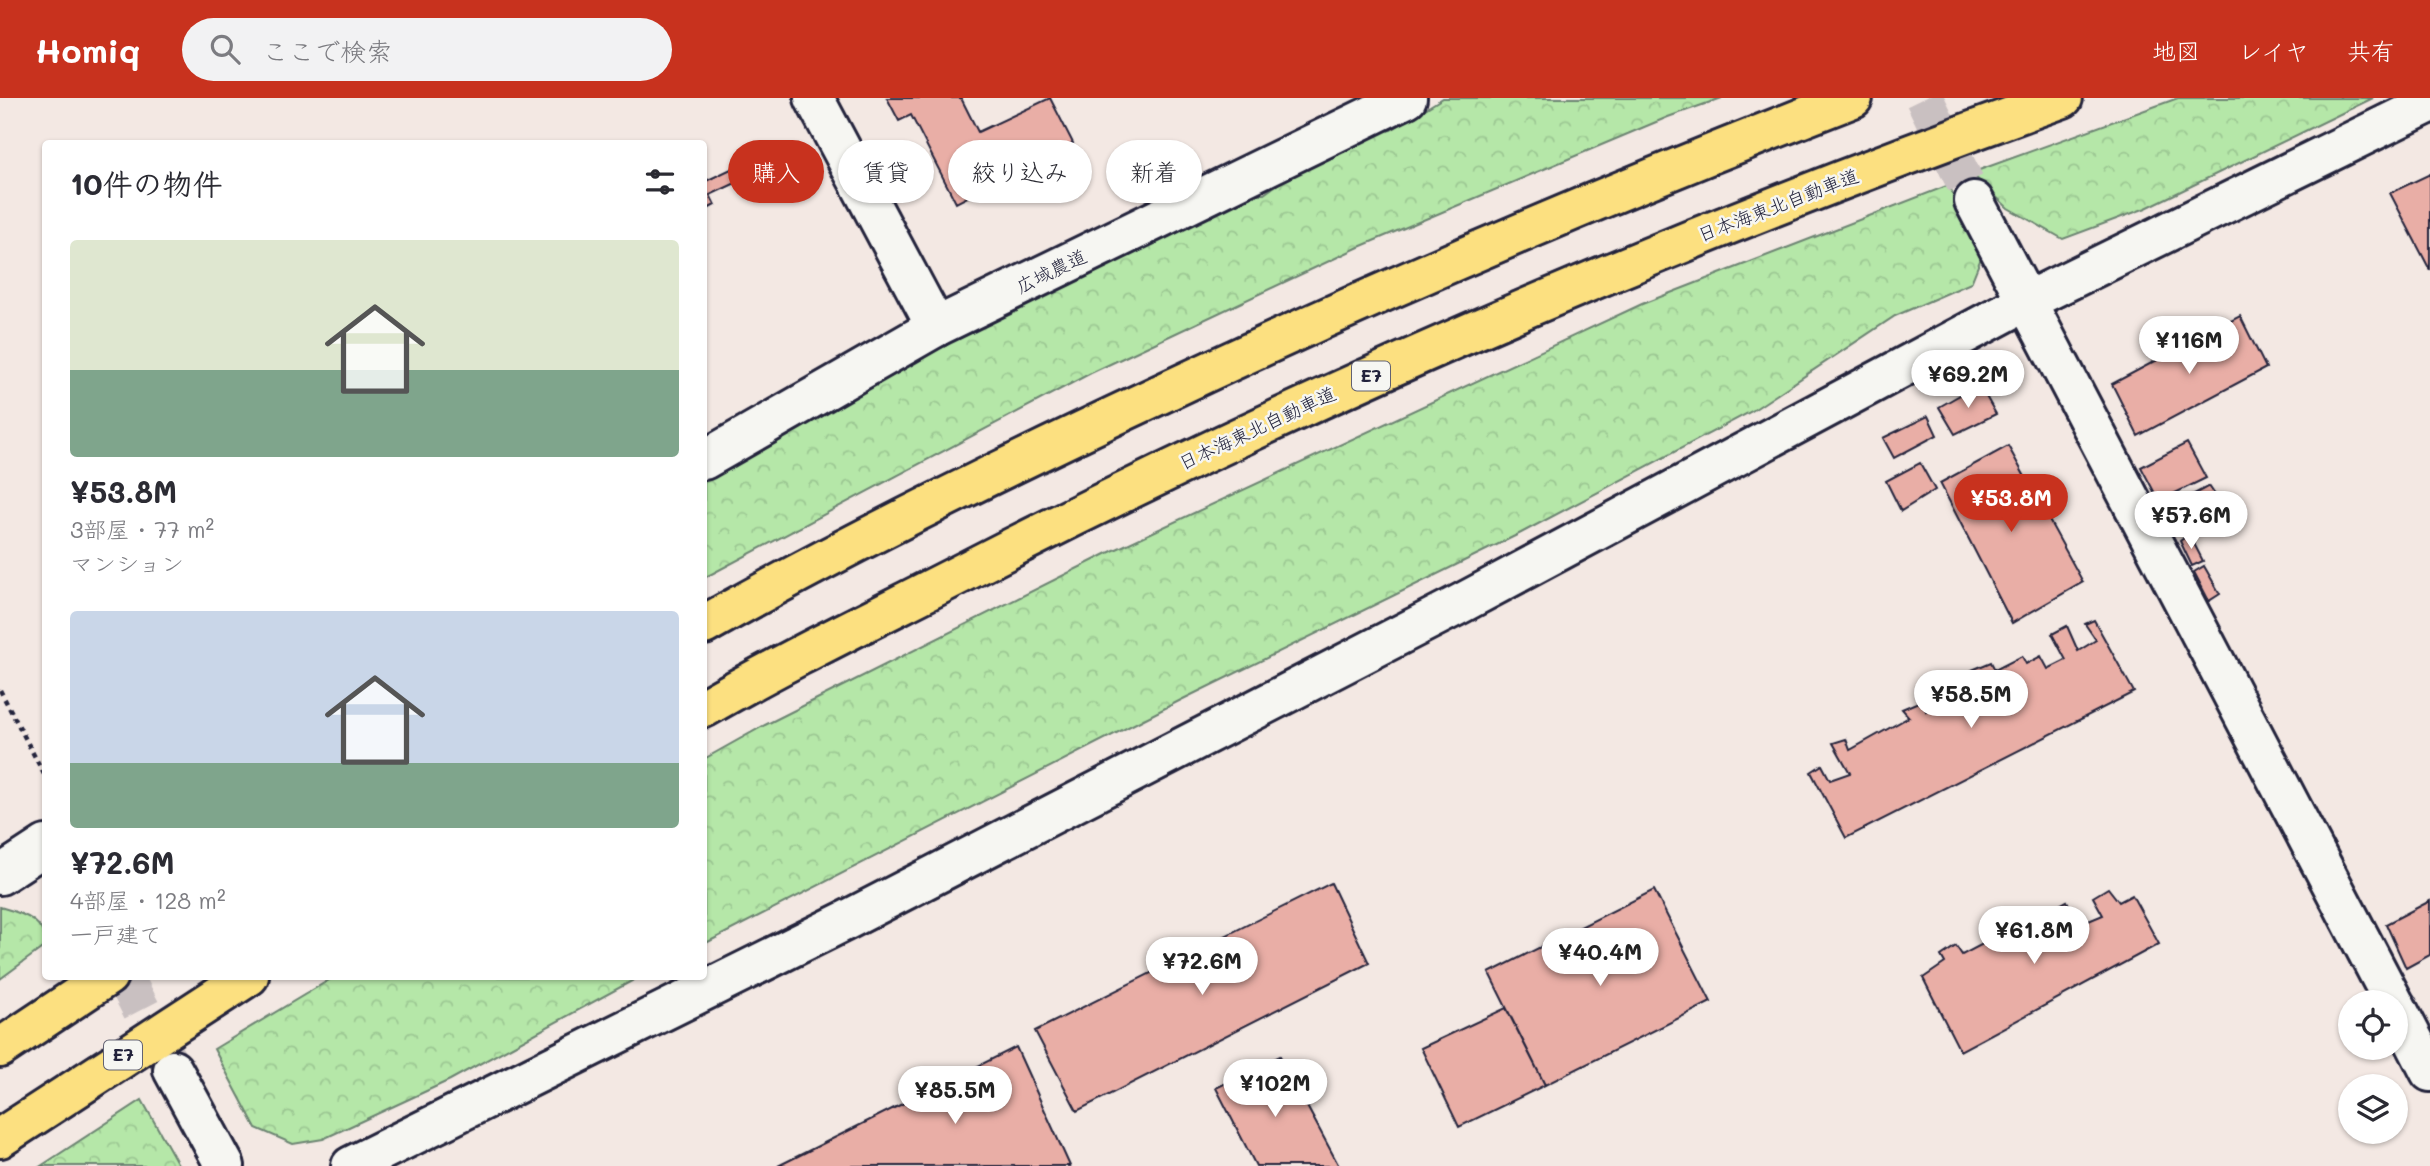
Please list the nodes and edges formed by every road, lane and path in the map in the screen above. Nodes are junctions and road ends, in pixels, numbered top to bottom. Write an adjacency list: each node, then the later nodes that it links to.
1 (814, 98): 8 (street)
2 (1407, 98): 8 (street, 広域農道)
3 (1853, 98): 10 (highway)
4 (2063, 98): 12 (highway, 日本海東北自動車道 / E7)
5 (2430, 103): 7 (street)
6 (1974, 201): 7 (street)
7 (2025, 302): 18 (street); 25 (street)
8 (936, 327): 9 (street, 広域農道)
9 (707, 458)
10 (707, 623)
11 (0, 690): 13 (path)
12 (707, 706)
13 (42, 770)
14 (42, 848): 15 (street)
15 (0, 875)
16 (102, 980): 20 (highway)
17 (243, 980): 23 (highway, E7)
18 (2387, 990)
19 (2408, 1030): 22 (street)
20 (0, 1048)
21 (173, 1070): 24 (street)
22 (2430, 1072)
23 (0, 1138)
24 (225, 1166)
25 (351, 1166)

